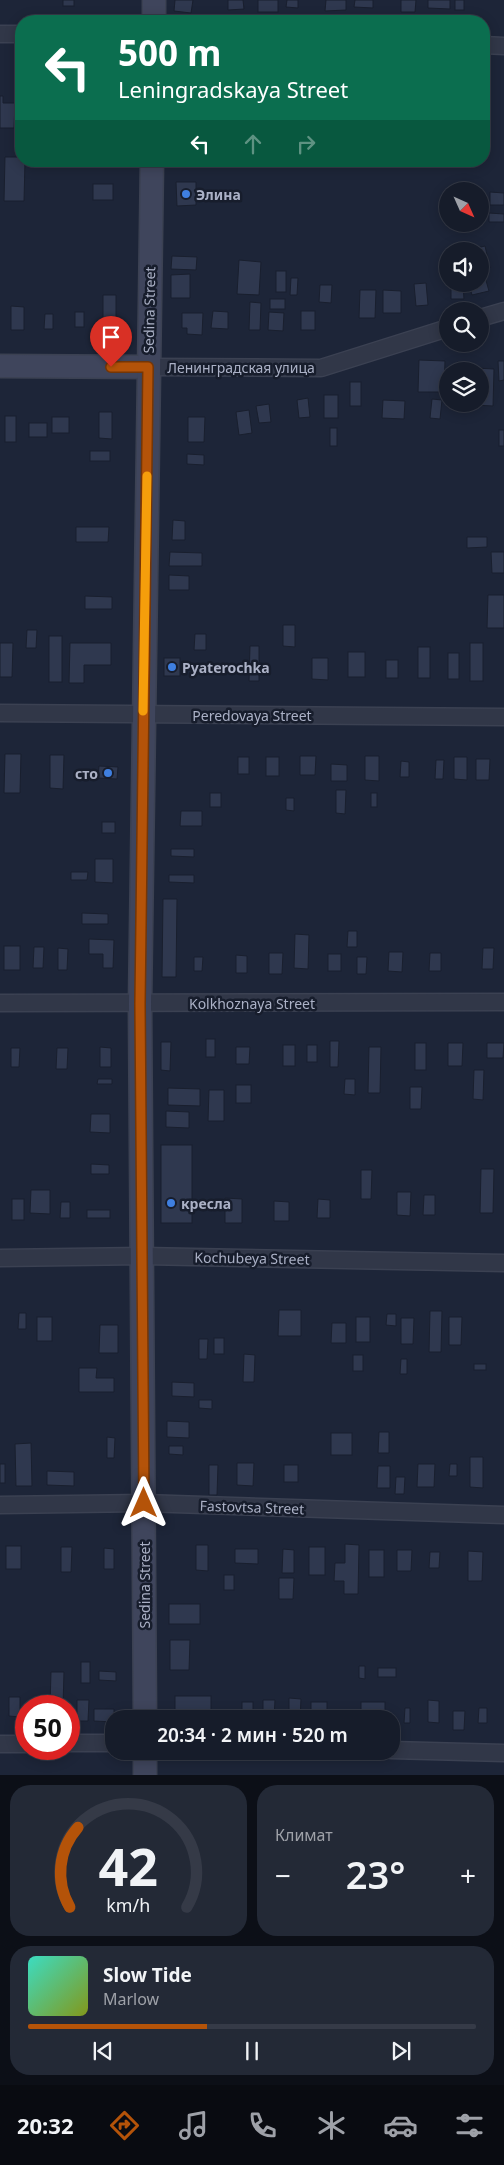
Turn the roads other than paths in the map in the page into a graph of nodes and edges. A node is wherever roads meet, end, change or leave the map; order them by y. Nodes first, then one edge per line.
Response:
1 (154, 0) edge
2 (154, 15) edge
3 (0, 34) edge
4 (15, 34) edge
5 (490, 45) edge
6 (504, 46) edge
7 (152, 167) edge
8 (504, 310) edge
9 (489, 315) edge
10 (439, 331) edge
11 (0, 366) edge
12 (148, 367) junction
13 (0, 713) edge
14 (143, 714) junction
15 (504, 717) edge
16 (504, 1002) edge
17 (0, 1003) edge
18 (140, 1004) junction
19 (143, 1256) junction
20 (0, 1258) edge
21 (504, 1263) edge
22 (144, 1503) junction
23 (0, 1505) edge
24 (504, 1515) edge
25 (145, 1710) edge
26 (80, 1743) edge
27 (105, 1743) edge
28 (0, 1744) edge
29 (15, 1744) edge
30 (400, 1750) edge
31 (504, 1753) edge
32 (145, 1760) edge
33 (145, 1775) edge

1 - 2 main road
3 - 4 street
5 - 6 street
7 - 12 main road, Sedina Street
8 - 9 street
10 - 12 street, Ленинградская улица
11 - 12 main road
12 - 14 main road, Sedina Street
13 - 14 street, Peredovaya Street
14 - 15 street, Peredovaya Street
14 - 18 main road, Sedina Street
16 - 18 street, Kolkhoznaya Street
17 - 18 street, Kolkhoznaya Street
18 - 19 main road, Sedina Street
19 - 20 street, Kochubeya Street
19 - 21 street, Kochubeya Street
19 - 22 main road, Sedina Street
22 - 23 street, Fastovtsa Street
22 - 24 street, Fastovtsa Street
22 - 25 main road, Sedina Street
26 - 27 street
28 - 29 street
30 - 31 street
32 - 33 main road

